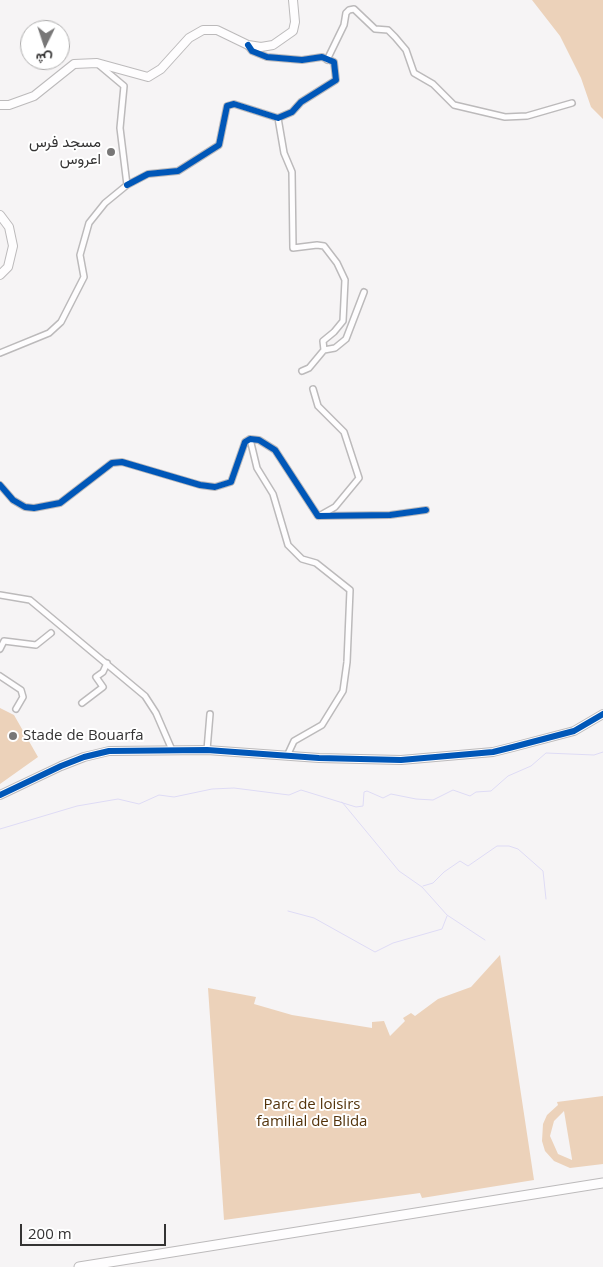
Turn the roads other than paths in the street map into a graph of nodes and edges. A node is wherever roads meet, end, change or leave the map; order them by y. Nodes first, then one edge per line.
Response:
1 (293, 0) edge
2 (248, 45) junction
3 (327, 60) junction
4 (97, 63) junction
5 (572, 103) dead end
6 (0, 105) edge
7 (278, 118) junction
8 (127, 185) junction
9 (0, 215) edge
10 (0, 275) edge
11 (364, 292) dead end
12 (324, 350) junction
13 (0, 354) edge
14 (302, 371) dead end
15 (313, 389) dead end
16 (250, 439) junction
17 (0, 485) edge
18 (426, 510) dead end
19 (318, 516) junction
20 (0, 595) edge
21 (51, 633) dead end
22 (0, 649) edge
23 (107, 663) junction
24 (0, 676) edge
25 (82, 703) dead end
26 (16, 709) dead end
27 (210, 714) dead end
28 (603, 714) edge
29 (172, 750) junction
30 (207, 750) junction
31 (287, 756) junction
32 (0, 795) edge
33 (603, 1185) edge
34 (79, 1267) edge
35 (95, 1267) edge

1 - 2 street
2 - 3 street
2 - 4 street
3 - 5 street
3 - 7 street
4 - 6 street
4 - 8 street
7 - 8 street
7 - 12 street
8 - 13 street
9 - 10 street
11 - 12 street
12 - 14 street
15 - 19 street
16 - 17 street
16 - 19 street
16 - 31 street
18 - 19 street
20 - 23 street
21 - 22 street
23 - 25 street
23 - 29 street
24 - 26 street
27 - 30 street
28 - 31 street
29 - 30 street
29 - 32 street
30 - 31 street
33 - 34 main road
33 - 35 main road

